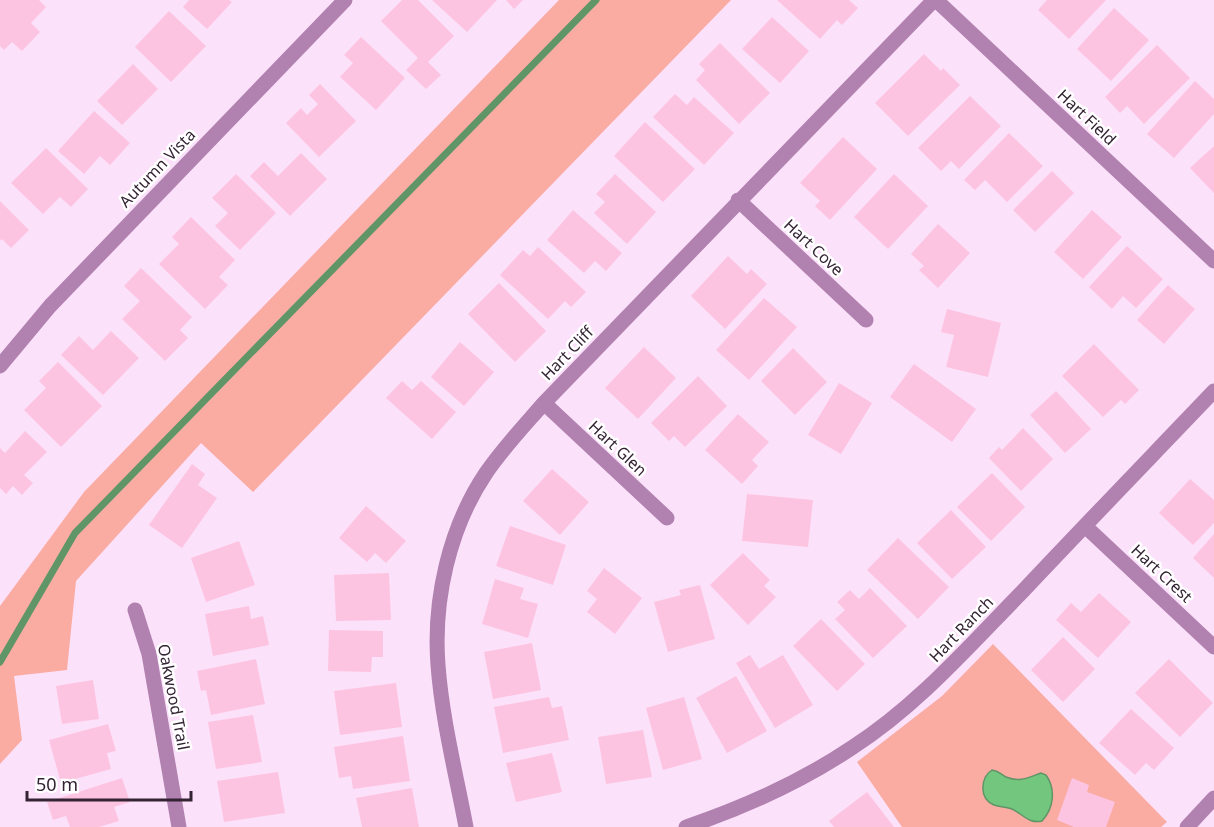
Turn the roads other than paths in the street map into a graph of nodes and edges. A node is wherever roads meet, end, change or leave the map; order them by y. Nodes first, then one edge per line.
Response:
1 (345, 0) edge
2 (935, 0) edge
3 (738, 200) junction
4 (1214, 261) edge
5 (866, 320) dead end
6 (0, 366) edge
7 (1214, 391) edge
8 (544, 403) junction
9 (667, 518) dead end
10 (1085, 526) junction
11 (135, 610) dead end
12 (1214, 647) edge
13 (1214, 798) edge
14 (179, 827) edge
15 (466, 827) edge
16 (686, 827) edge
17 (1187, 827) edge

1 - 6 street, Autumn Vista
2 - 3 street, Hart Cliff
2 - 4 street, Hart Field
3 - 5 street, Hart Cove
3 - 8 street, Hart Cliff
7 - 10 street, Hart Ranch
8 - 9 street, Hart Glen
8 - 15 street, Hart Cliff
10 - 12 street, Hart Crest
10 - 16 street, Hart Ranch
11 - 14 street, Oakwood Trail
13 - 17 street

